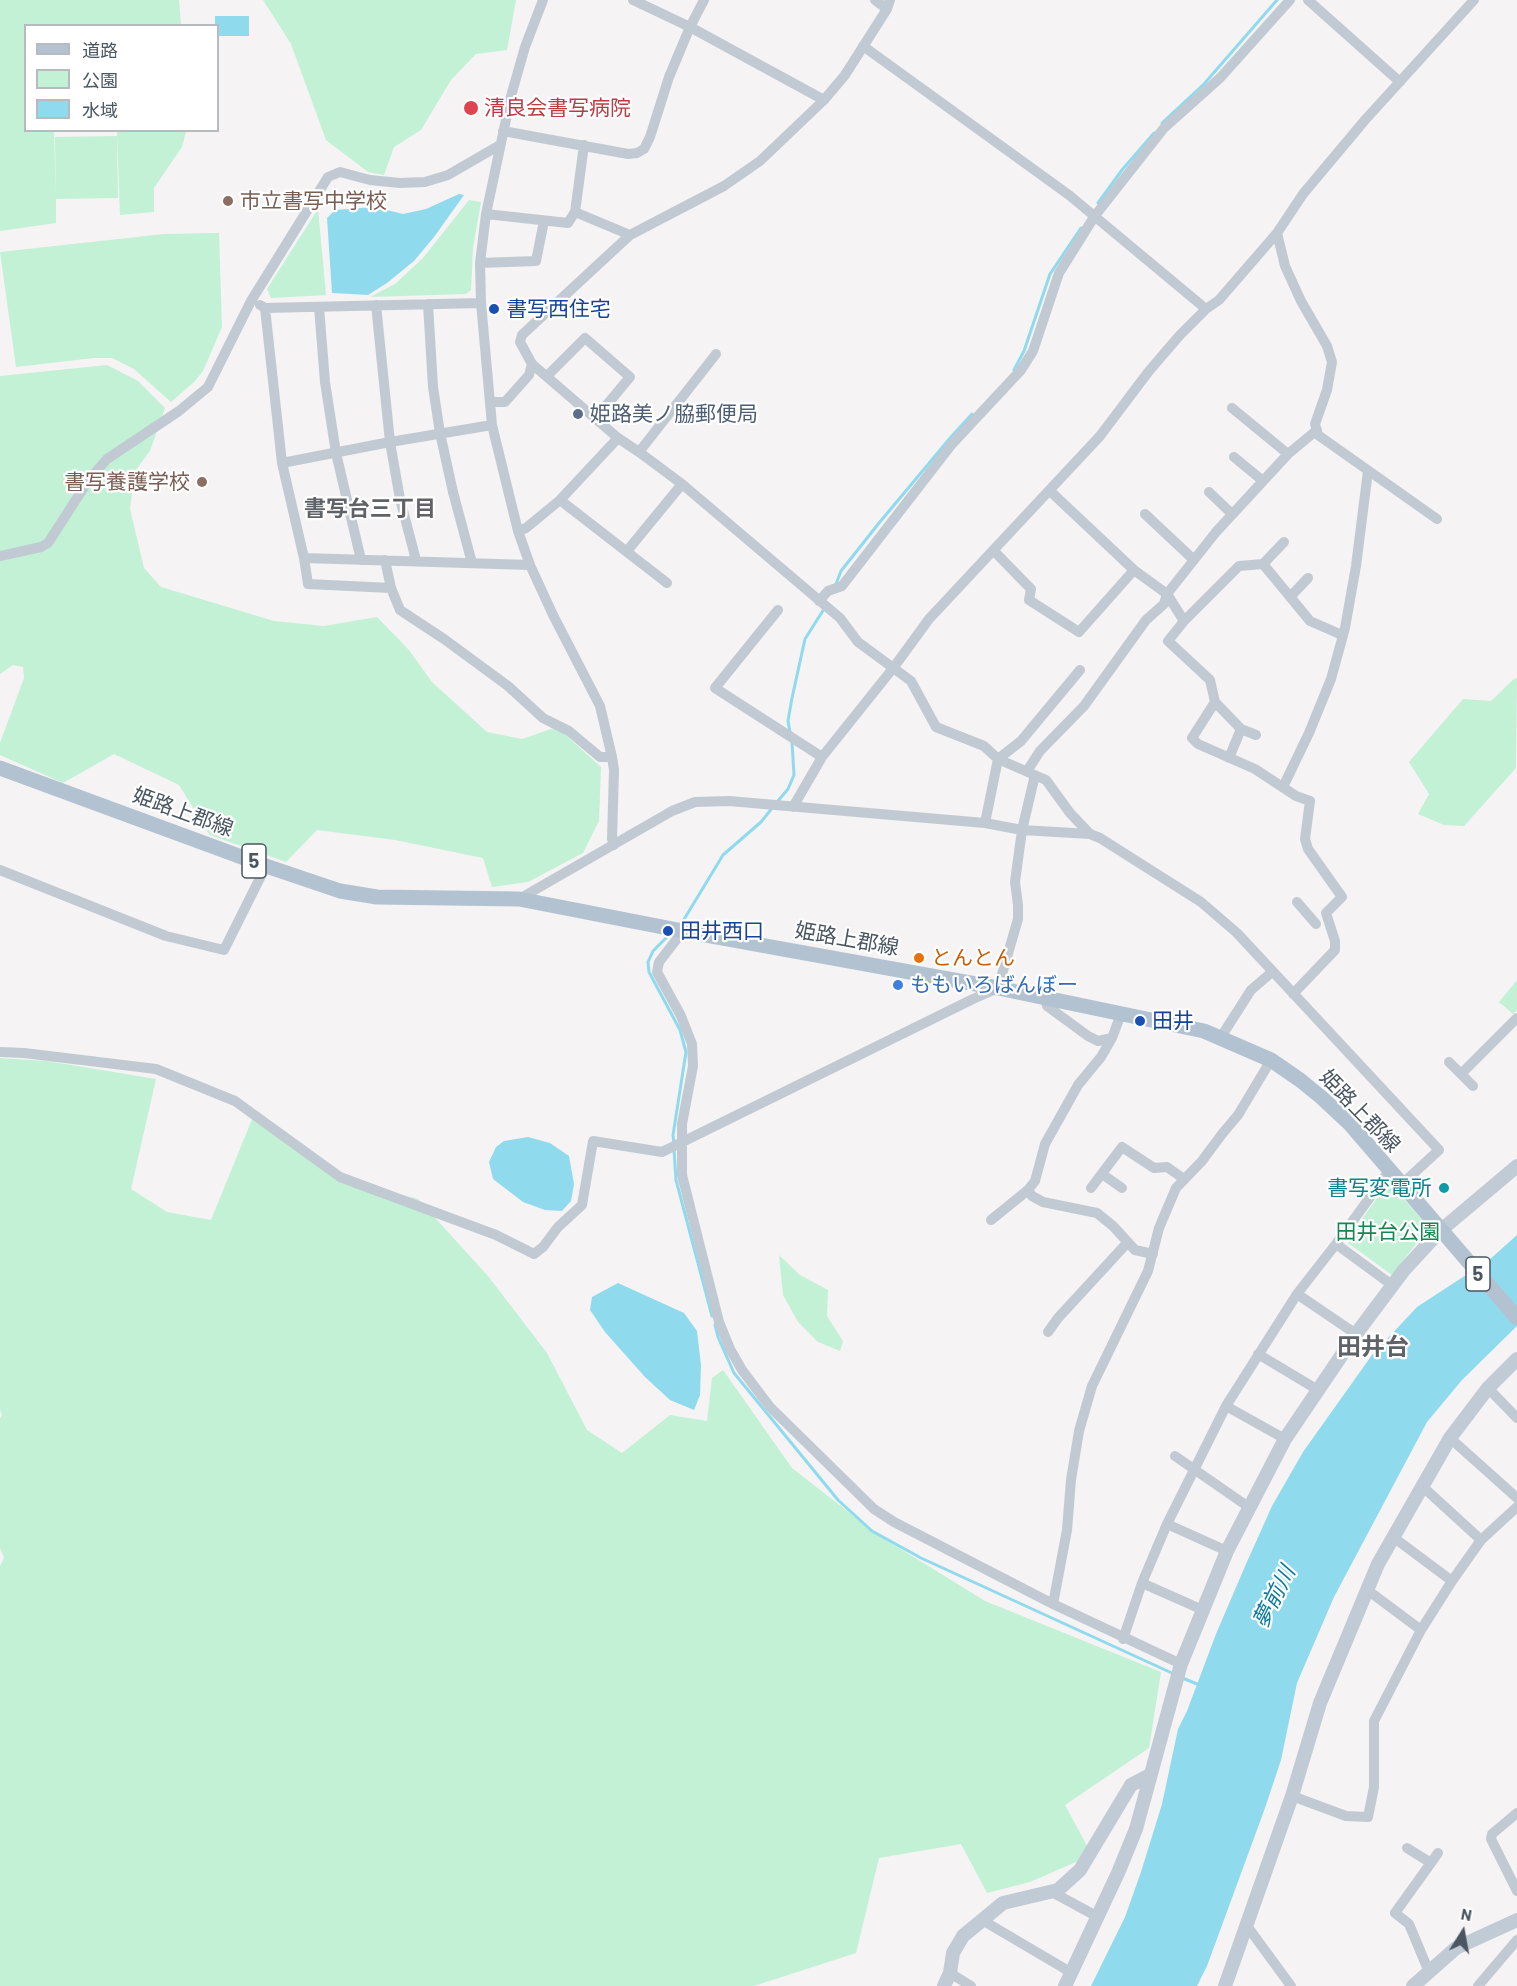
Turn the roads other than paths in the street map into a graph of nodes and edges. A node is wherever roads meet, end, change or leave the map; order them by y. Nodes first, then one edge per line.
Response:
1 (543, 0) edge
2 (633, 0) edge
3 (704, 0) edge
4 (875, 0) edge
5 (1290, 0) edge
6 (1308, 0) edge
7 (1474, 0) edge
8 (888, 5) edge
9 (690, 27) junction
10 (863, 46) junction
11 (1400, 82) junction
12 (824, 100) junction
13 (503, 131) junction
14 (500, 146) junction
15 (584, 146) junction
16 (575, 212) junction
17 (486, 214) junction
18 (1094, 217) junction
19 (544, 221) junction
20 (1276, 233) junction
21 (630, 235) junction
22 (480, 263) junction
23 (251, 301) junction
24 (481, 303) junction
25 (428, 304) junction
26 (376, 306) junction
27 (319, 307) junction
28 (265, 308) junction
29 (1206, 309) junction
30 (716, 354) dead end
31 (532, 364) junction
32 (547, 376) junction
33 (490, 402) junction
34 (1232, 408) dead end
35 (595, 418) junction
36 (492, 425) junction
37 (1317, 430) junction
38 (440, 433) junction
39 (618, 438) junction
40 (390, 442) junction
41 (639, 452) junction
42 (336, 453) junction
43 (1288, 454) junction
44 (1234, 457) dead end
45 (282, 463) junction
46 (1368, 471) junction
47 (1263, 482) junction
48 (682, 484) junction
49 (1050, 491) junction
50 (1209, 492) dead end
51 (560, 500) junction
52 (1145, 514) dead end
53 (1232, 514) junction
54 (1437, 519) dead end
55 (518, 531) junction
56 (1284, 542) dead end
57 (627, 550) junction
58 (993, 550) junction
59 (0, 556) edge
60 (304, 558) junction
61 (361, 560) junction
62 (385, 560) junction
63 (416, 560) junction
64 (1194, 560) junction
65 (472, 563) junction
66 (1263, 564) junction
67 (530, 565) junction
68 (1134, 570) junction
69 (1308, 578) dead end
70 (667, 583) dead end
71 (391, 588) junction
72 (1167, 594) junction
73 (1290, 597) junction
74 (819, 601) junction
75 (778, 610) dead end
76 (1184, 621) junction
77 (1342, 635) junction
78 (894, 667) junction
79 (1080, 669) dead end
80 (1215, 702) junction
81 (1240, 729) junction
82 (1256, 735) dead end
83 (822, 757) junction
84 (612, 758) junction
85 (1229, 758) junction
86 (998, 759) junction
87 (0, 768) edge
88 (1031, 773) junction
89 (1283, 787) junction
90 (793, 807) junction
91 (985, 823) junction
92 (1022, 830) junction
93 (1089, 834) junction
94 (615, 845) junction
95 (266, 866) junction
96 (0, 870) edge
97 (519, 899) junction
98 (1297, 902) dead end
99 (1316, 924) dead end
100 (683, 931) junction
101 (1272, 972) junction
102 (998, 988) junction
103 (1293, 994) junction
104 (1045, 998) junction
105 (1121, 1014) junction
106 (1517, 1018) edge
107 (1221, 1037) junction
108 (1112, 1038) junction
109 (0, 1052) edge
110 (1270, 1060) junction
111 (1449, 1062) dead end
112 (1461, 1074) junction
113 (1473, 1086) dead end
114 (682, 1142) junction
115 (1517, 1166) edge
116 (1389, 1172) junction
117 (1102, 1174) junction
118 (1185, 1179) junction
119 (1401, 1185) junction
120 (1090, 1188) dead end
121 (1122, 1188) dead end
122 (1028, 1190) junction
123 (991, 1220) dead end
124 (1440, 1231) junction
125 (1128, 1242) junction
126 (1336, 1244) junction
127 (1153, 1254) junction
128 (1392, 1285) junction
129 (1297, 1294) junction
130 (1517, 1318) edge
131 (1048, 1332) dead end
132 (1356, 1334) junction
133 (1258, 1354) junction
134 (1517, 1359) edge
135 (1488, 1388) junction
136 (1318, 1390) junction
137 (1226, 1406) junction
138 (1517, 1418) edge
139 (1450, 1438) junction
140 (1285, 1439) junction
141 (1175, 1456) dead end
142 (1195, 1468) junction
143 (1422, 1486) junction
144 (1517, 1498) edge
145 (1250, 1508) junction
146 (1517, 1508) edge
147 (1167, 1524) junction
148 (1394, 1537) junction
149 (1481, 1540) junction
150 (1227, 1551) junction
151 (1452, 1581) junction
152 (1142, 1583) junction
153 (1366, 1589) junction
154 (1053, 1604) junction
155 (1203, 1610) junction
156 (1421, 1630) junction
157 (1123, 1638) junction
158 (1181, 1664) junction
159 (1150, 1775) junction
160 (1292, 1796) junction
161 (1517, 1813) edge
162 (1407, 1848) dead end
163 (1438, 1853) dead end
164 (1431, 1863) junction
165 (1517, 1891) edge
166 (1052, 1892) junction
167 (1098, 1917) junction
168 (982, 1920) junction
169 (1517, 1920) edge
170 (1248, 1926) junction
171 (1517, 1940) edge
172 (1429, 1972) junction
173 (1072, 1973) junction
174 (947, 1980) edge
175 (971, 1986) edge
176 (1065, 1986) edge
177 (1225, 1986) edge
178 (1291, 1986) edge
179 (1413, 1986) edge
180 (1478, 1986) edge

1 - 13 street
2 - 9 street
3 - 9 street
4 - 8 street
5 - 18 street
6 - 11 street
7 - 11 street
8 - 10 street
9 - 12 street
9 - 15 street
10 - 12 street
10 - 18 street
11 - 20 street
12 - 21 street
13 - 14 street
13 - 15 street
14 - 17 street
14 - 23 street
15 - 16 street
16 - 19 street
16 - 21 street
17 - 19 street
17 - 22 street
18 - 29 street
18 - 74 street
19 - 22 street
20 - 29 street
20 - 37 street
21 - 31 street
22 - 24 street
23 - 28 street
23 - 59 street
24 - 25 street
24 - 33 street
25 - 26 street
25 - 38 street
26 - 27 street
26 - 40 street
27 - 28 street
27 - 42 street
28 - 45 street
29 - 49 street
30 - 41 street
31 - 32 street
31 - 33 street
32 - 35 street
32 - 35 street
33 - 36 street
34 - 43 street
35 - 39 street
36 - 38 street
36 - 55 street
37 - 43 street
37 - 46 street
38 - 40 street
38 - 65 street
39 - 41 street
39 - 51 street
40 - 42 street
40 - 63 street
41 - 48 street
42 - 45 street
42 - 61 street
43 - 47 street
44 - 47 street
45 - 60 street
46 - 54 street
46 - 77 street
47 - 53 street
48 - 57 street
48 - 74 street
49 - 58 street
49 - 68 street
50 - 53 street
51 - 55 street
51 - 57 street
52 - 64 street
53 - 64 street
55 - 67 street
56 - 66 street
57 - 70 street
58 - 68 street
58 - 78 street
60 - 61 street
60 - 71 street
61 - 62 street
62 - 63 street
62 - 71 street
63 - 65 street
64 - 72 street
65 - 67 street
66 - 73 street
66 - 76 street
67 - 84 street
68 - 72 street
69 - 73 street
71 - 84 street
72 - 76 street
72 - 88 street
73 - 77 street
74 - 78 street
75 - 83 street
76 - 80 street
77 - 89 street
78 - 83 street
78 - 86 street
79 - 86 street
80 - 81 street
80 - 85 street
81 - 82 street
81 - 85 street
83 - 90 street
84 - 94 street
85 - 89 street
86 - 88 street
86 - 91 street
87 - 95 main road, 姫路上郡線 / 5
88 - 92 street
88 - 93 street
89 - 103 street
90 - 91 street
90 - 94 street
91 - 92 street
92 - 93 street
92 - 102 street
93 - 101 street
94 - 97 street
95 - 96 street
95 - 97 main road, 姫路上郡線 / 5
97 - 100 main road, 姫路上郡線 / 5
98 - 99 street
100 - 102 main road, 姫路上郡線 / 5
100 - 114 street
101 - 103 street
101 - 107 street
102 - 104 main road, 姫路上郡線 / 5
102 - 114 street
103 - 119 street
104 - 105 main road, 姫路上郡線 / 5
104 - 108 street
105 - 107 main road, 姫路上郡線 / 5
105 - 108 street
106 - 112 street
107 - 110 main road, 姫路上郡線 / 5
108 - 122 street
109 - 114 street
110 - 116 main road, 姫路上郡線 / 5
110 - 118 street
111 - 112 street
112 - 113 street
114 - 154 street
115 - 124 street
116 - 119 main road, 姫路上郡線 / 5
116 - 126 street
117 - 118 street
117 - 120 street
117 - 121 street
118 - 127 street
119 - 124 main road, 姫路上郡線 / 5
122 - 123 street
122 - 125 street
124 - 128 street
124 - 130 main road, 姫路上郡線 / 5
125 - 127 street
125 - 131 street
126 - 128 street
126 - 129 street
127 - 154 street
128 - 132 street
129 - 132 street
129 - 133 street
132 - 136 street
133 - 136 street
133 - 137 street
134 - 135 street
135 - 138 street
135 - 139 street
136 - 140 street
137 - 140 street
137 - 142 street
139 - 143 street
139 - 144 street
140 - 145 street
141 - 142 street
142 - 145 street
142 - 147 street
143 - 148 street
143 - 149 street
145 - 150 street
146 - 149 street
147 - 150 street
147 - 152 street
148 - 151 street
148 - 153 street
149 - 151 street
150 - 155 street
151 - 156 street
152 - 155 street
152 - 157 street
153 - 156 street
153 - 160 street
154 - 157 street
155 - 158 street
156 - 160 street
157 - 158 street
158 - 159 street
159 - 166 street
159 - 167 street
160 - 170 street
161 - 165 street
162 - 164 street
163 - 164 street
164 - 172 street
166 - 167 street
166 - 168 street
167 - 173 street
168 - 173 street
168 - 174 street
169 - 172 street
170 - 177 street
170 - 178 street
171 - 180 street
172 - 179 street
173 - 176 street
174 - 175 street

